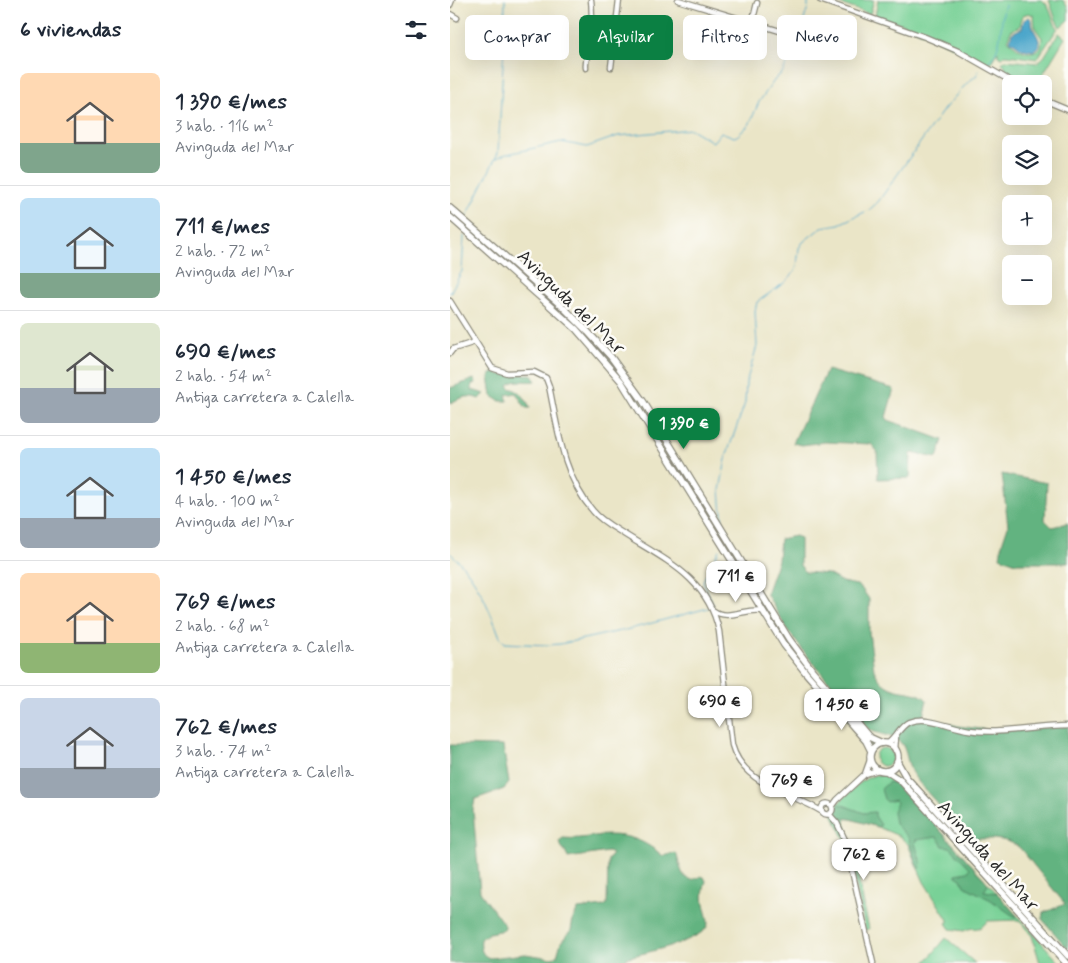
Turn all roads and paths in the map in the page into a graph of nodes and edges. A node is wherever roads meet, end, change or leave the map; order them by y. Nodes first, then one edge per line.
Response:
1 (452, 0) edge
2 (590, 0) edge
3 (619, 0) edge
4 (678, 0) edge
5 (820, 0) edge
6 (691, 2) edge
7 (757, 3) dead end
8 (450, 6) edge
9 (450, 14) edge
10 (731, 15) edge
11 (754, 15) edge
12 (457, 18) dead end
13 (611, 67) dead end
14 (586, 68) dead end
15 (1002, 76) edge
16 (1052, 103) edge
17 (1068, 110) edge
18 (450, 208) edge
19 (450, 217) edge
20 (450, 302) edge
21 (475, 342) junction
22 (450, 353) edge
23 (755, 597) junction
24 (713, 610) junction
25 (753, 610) junction
26 (763, 611) junction
27 (723, 615) junction
28 (718, 623) junction
29 (1068, 726) edge
30 (896, 735) junction
31 (884, 743) junction
32 (896, 750) junction
33 (871, 751) junction
34 (870, 760) junction
35 (897, 761) junction
36 (878, 770) junction
37 (886, 771) junction
38 (865, 774) junction
39 (830, 805) junction
40 (821, 811) junction
41 (829, 814) junction
42 (1068, 956) edge
43 (873, 963) edge
44 (1066, 963) edge

1 - 8 street
2 - 14 street
3 - 13 street
4 - 6 street
5 - 15 street
6 - 10 street
7 - 11 street
9 - 12 street
16 - 17 street
18 - 31 main road, Avinguda del Mar
19 - 23 main road, Avinguda del Mar
20 - 21 street
21 - 22 street
21 - 24 street
23 - 25 street
23 - 26 main road, Avinguda del Mar
24 - 27 street
24 - 28 street
25 - 26 street
25 - 27 street
26 - 33 main road, Avinguda del Mar
27 - 28 street
28 - 40 street
29 - 30 street
30 - 31 street
30 - 32 street
31 - 32 main road
31 - 33 main road
32 - 35 main road
33 - 34 main road
34 - 36 main road
34 - 38 street
35 - 37 main road
35 - 42 main road, Avinguda del Mar
36 - 37 main road
36 - 38 street
37 - 44 main road, Avinguda del Mar
38 - 39 street
39 - 40 street
39 - 41 street
40 - 41 street
41 - 43 street

